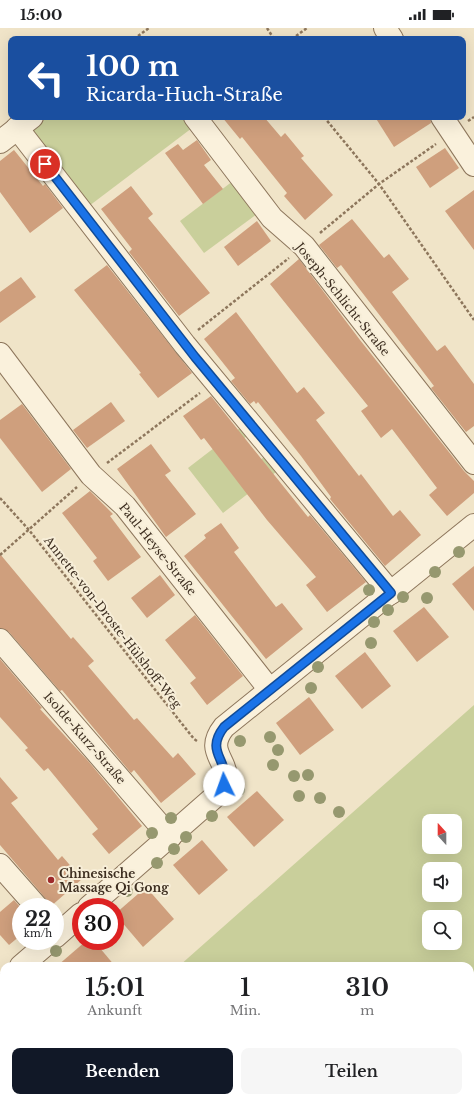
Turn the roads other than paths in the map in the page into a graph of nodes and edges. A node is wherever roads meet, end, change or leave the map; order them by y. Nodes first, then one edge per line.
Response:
1 (197, 120) edge
2 (24, 123) edge
3 (447, 125) edge
4 (0, 142) edge
5 (474, 165) edge
6 (0, 354) edge
7 (474, 463) edge
8 (474, 525) edge
9 (391, 593) junction
10 (0, 640) edge
11 (270, 690) junction
12 (170, 837) junction
13 (0, 865) edge
14 (29, 898) edge
15 (99, 898) edge
16 (72, 921) edge
17 (64, 927) edge
18 (38, 950) edge
19 (25, 962) edge

1 - 7 street, Joseph-Schlicht-Straße
2 - 4 street
2 - 9 street
3 - 5 street
6 - 11 street, Paul-Heyse-Straße
8 - 9 street
9 - 11 street
10 - 12 street, Isolde-Kurz-Straße
11 - 12 street
12 - 15 street
13 - 14 street
16 - 17 street
18 - 19 street

